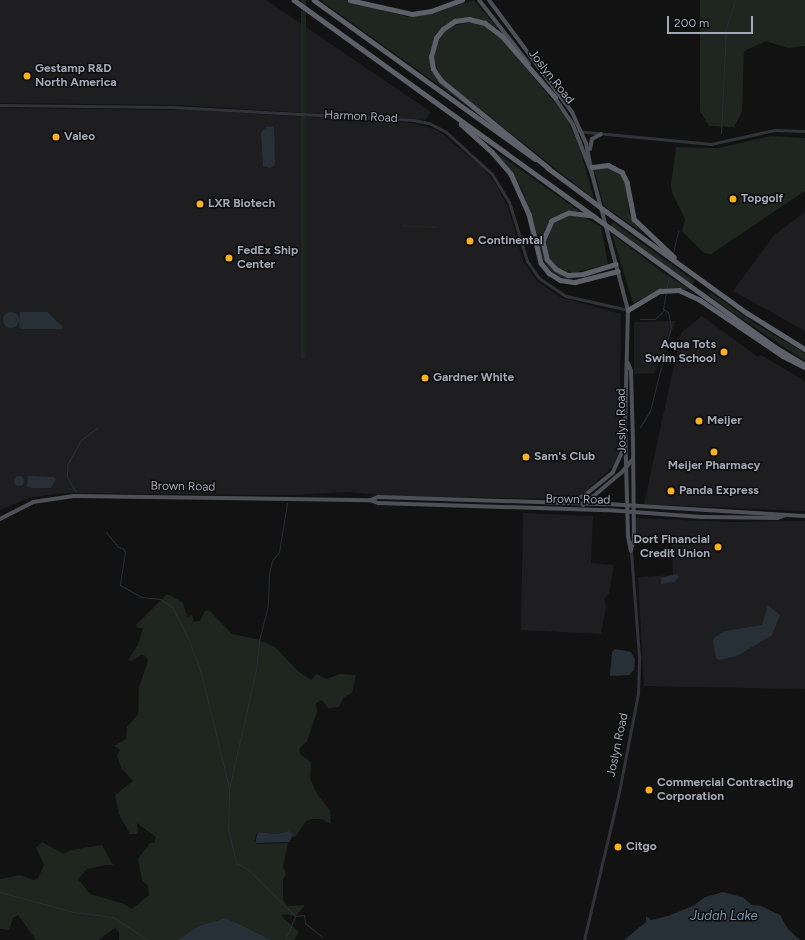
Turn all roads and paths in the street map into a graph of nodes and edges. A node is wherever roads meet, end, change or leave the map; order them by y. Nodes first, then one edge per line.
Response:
1 (294, 0) edge
2 (314, 0) edge
3 (350, 0) edge
4 (462, 0) edge
5 (479, 0) edge
6 (489, 0) edge
7 (555, 97) junction
8 (0, 105) edge
9 (456, 118) junction
10 (576, 131) junction
11 (805, 131) edge
12 (582, 132) junction
13 (601, 134) junction
14 (591, 161) junction
15 (592, 167) junction
16 (549, 169) junction
17 (592, 174) junction
18 (595, 217) junction
19 (616, 264) junction
20 (680, 264) junction
21 (618, 271) junction
22 (702, 298) junction
23 (628, 310) junction
24 (805, 349) edge
25 (628, 363) junction
26 (805, 366) edge
27 (625, 445) junction
28 (633, 457) junction
29 (625, 469) junction
30 (390, 498) junction
31 (370, 500) junction
32 (494, 502) junction
33 (389, 504) junction
34 (563, 504) junction
35 (583, 504) junction
36 (627, 506) junction
37 (634, 506) junction
38 (453, 507) junction
39 (571, 510) junction
40 (715, 511) junction
41 (627, 512) junction
42 (634, 512) junction
43 (752, 512) junction
44 (665, 515) junction
45 (786, 515) junction
46 (805, 516) edge
47 (715, 517) junction
48 (0, 519) edge
49 (631, 551) junction
50 (584, 940) edge

1 - 9 highway
2 - 16 highway
3 - 4 highway
5 - 7 main road, Joslyn Road
6 - 12 main road, Joslyn Road
7 - 10 main road, Joslyn Road
7 - 16 highway
8 - 23 street, Harmon Road
9 - 18 highway
9 - 21 highway
10 - 12 street
10 - 17 main road, Joslyn Road
11 - 13 street
12 - 13 street
12 - 14 main road, Joslyn Road
13 - 14 main road
14 - 15 main road, Joslyn Road
15 - 17 main road, Joslyn Road
15 - 20 highway
16 - 20 highway, bridge
17 - 19 main road, Joslyn Road
18 - 19 highway
18 - 22 highway, bridge
19 - 21 main road, Joslyn Road
20 - 24 highway
21 - 23 main road, Joslyn Road
22 - 23 highway
22 - 26 highway
23 - 25 main road, Joslyn Road
25 - 27 main road, Joslyn Road
25 - 28 main road, Joslyn Road
27 - 29 main road, Joslyn Road
27 - 34 main road
28 - 29 main road
28 - 37 main road, Joslyn Road
29 - 35 main road
29 - 36 main road, Joslyn Road
30 - 31 main road, Brown Road
30 - 32 main road, Brown Road
30 - 33 main road
31 - 33 main road, Brown Road
31 - 48 main road, Brown Road
32 - 34 main road, Brown Road
32 - 38 main road
33 - 38 main road, Brown Road
34 - 35 main road, Brown Road
35 - 36 main road, Brown Road
35 - 39 main road
36 - 37 main road, Brown Road
36 - 41 main road, Joslyn Road
37 - 40 main road, Brown Road
37 - 42 main road, Joslyn Road
38 - 39 main road, Brown Road
39 - 41 main road, Brown Road
40 - 43 main road, Brown Road
40 - 44 main road
40 - 47 main road
41 - 42 main road, Brown Road
41 - 49 main road, Joslyn Road
42 - 44 main road, Brown Road
42 - 49 main road, Joslyn Road
43 - 45 main road, Brown Road
43 - 47 main road
44 - 47 main road, Brown Road
45 - 46 main road, Brown Road
45 - 47 main road, Brown Road
49 - 50 street, Joslyn Road

